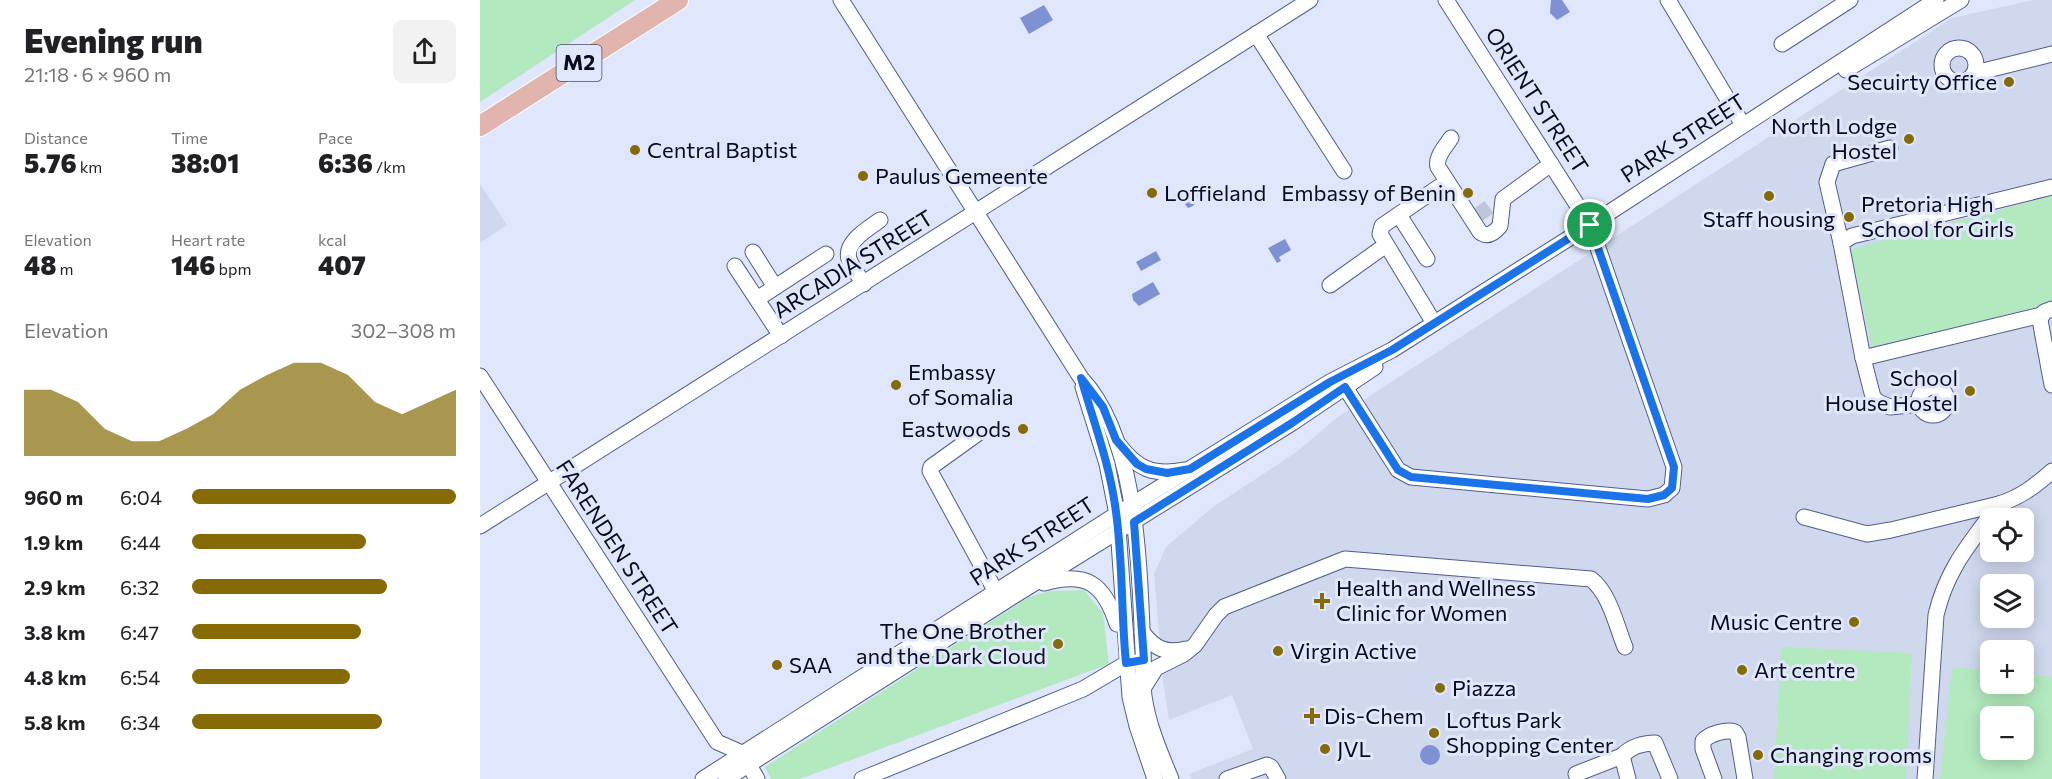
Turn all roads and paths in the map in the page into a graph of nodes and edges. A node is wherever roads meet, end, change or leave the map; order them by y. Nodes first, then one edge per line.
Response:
1 (678, 0) edge
2 (841, 0) edge
3 (1310, 0) edge
4 (1446, 0) edge
5 (1668, 0) edge
6 (1850, 0) edge
7 (1936, 0) edge
8 (1961, 0) edge
9 (1256, 34) junction
10 (1782, 44) dead end
11 (2052, 54) edge
12 (1975, 73) dead end
13 (1745, 124) junction
14 (480, 126) edge
15 (1451, 138) dead end
16 (1890, 148) dead end
17 (1551, 164) junction
18 (1344, 171) dead end
19 (1439, 187) dead end
20 (2052, 187) edge
21 (1503, 199) junction
22 (976, 213) junction
23 (1480, 214) junction
24 (1399, 215) junction
25 (880, 220) dead end
26 (1590, 225) junction
27 (1841, 243) junction
28 (1386, 244) junction
29 (753, 252) dead end
30 (826, 254) dead end
31 (1427, 259) dead end
32 (735, 266) dead end
33 (864, 284) junction
34 (1330, 285) dead end
35 (776, 287) junction
36 (757, 299) junction
37 (2046, 312) edge
38 (1434, 323) junction
39 (781, 336) junction
40 (1392, 350) junction
41 (1863, 358) junction
42 (480, 376) edge
43 (1081, 378) junction
44 (2052, 385) edge
45 (1345, 387) junction
46 (1919, 404) dead end
47 (977, 434) dead end
48 (1116, 440) junction
49 (1190, 469) junction
50 (2052, 471) edge
51 (548, 483) junction
52 (1133, 504) junction
53 (1999, 504) junction
54 (1117, 514) junction
55 (1804, 517) dead end
56 (1134, 522) junction
57 (480, 526) edge
58 (1118, 531) junction
59 (996, 592) junction
60 (1012, 597) junction
61 (1142, 632) junction
62 (1125, 647) junction
63 (1625, 647) dead end
64 (1192, 648) junction
65 (1144, 660) junction
66 (1126, 663) junction
67 (1144, 687) junction
68 (717, 742) junction
69 (1622, 756) junction
70 (746, 759) junction
71 (1576, 774) dead end
72 (716, 777) edge
73 (757, 779) edge
74 (862, 779) edge
75 (1155, 779) edge
76 (1171, 779) edge
77 (1227, 779) edge
78 (1278, 779) edge
79 (1628, 779) edge
80 (1670, 779) edge
81 (1714, 779) edge
82 (1745, 779) edge
83 (1925, 779) edge

1 - 14 main road, M2
2 - 22 street
3 - 9 street, ARCADIA STREET
4 - 17 street, ORIENT STREET
5 - 13 street
6 - 10 street
7 - 13 street, PARK STREET
8 - 13 street
9 - 18 street
9 - 22 street, ARCADIA STREET
11 - 12 street
13 - 26 street, PARK STREET
15 - 23 street
16 - 27 street
17 - 21 street
17 - 26 street, ORIENT STREET
19 - 24 street
20 - 27 street
21 - 23 street
21 - 23 street
22 - 33 street, ARCADIA STREET
22 - 43 street
24 - 28 street
24 - 31 street
25 - 33 street
26 - 38 street, PARK STREET
26 - 45 street, ORIENT STREET
27 - 41 street
28 - 34 street
28 - 38 street
29 - 35 street
30 - 35 street
32 - 36 street
33 - 39 street, ARCADIA STREET
35 - 36 street
36 - 39 street
37 - 41 street
37 - 44 street
38 - 40 street, PARK STREET
39 - 51 street, ARCADIA STREET
40 - 45 street, PARK STREET
40 - 49 street, PARK STREET
41 - 46 street
42 - 51 street, FARENDEN STREET
43 - 48 street
43 - 54 street
45 - 56 street, PARK STREET
47 - 59 street
48 - 49 street
48 - 52 street
49 - 52 street, PARK STREET
50 - 53 street
51 - 57 street, ARCADIA STREET
51 - 68 street, FARENDEN STREET
52 - 54 street, PARK STREET
52 - 56 street
53 - 55 street
53 - 83 street
54 - 58 street
54 - 59 street, PARK STREET
56 - 58 street, PARK STREET
56 - 61 street
58 - 60 street, PARK STREET
58 - 62 street
59 - 70 street, PARK STREET
60 - 62 street
60 - 70 street, PARK STREET
61 - 64 street
61 - 65 street
62 - 66 street
63 - 64 street
64 - 67 street
65 - 66 street
65 - 67 street
66 - 74 street
66 - 75 street
67 - 76 street
68 - 70 street
68 - 72 street
69 - 71 street
69 - 79 street
69 - 80 street
70 - 72 street, PARK STREET
70 - 73 street
77 - 78 street
81 - 82 street

